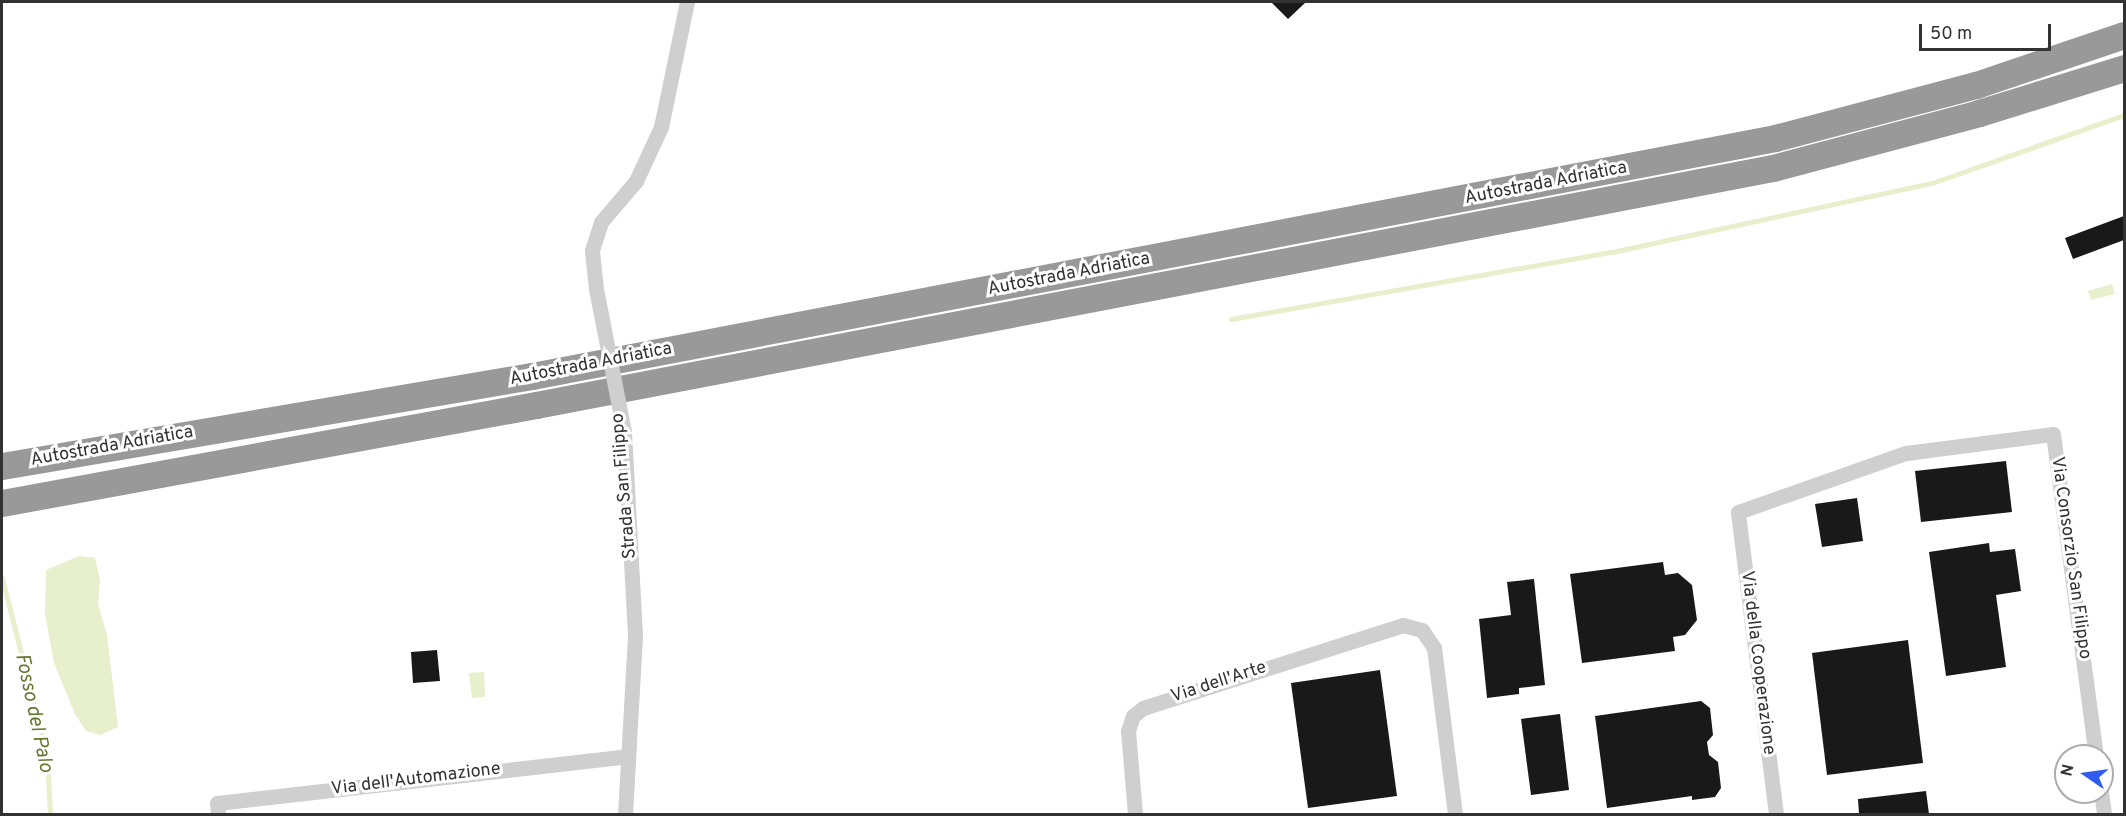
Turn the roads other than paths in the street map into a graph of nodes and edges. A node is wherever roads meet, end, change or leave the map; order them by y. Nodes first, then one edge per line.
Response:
1 (687, 2) edge
2 (2124, 35) edge
3 (2124, 68) edge
4 (2, 466) edge
5 (2, 502) edge
6 (1738, 512) joint
7 (2094, 744) edge
8 (627, 756) junction
9 (218, 814) edge
10 (625, 814) edge
11 (1135, 814) edge
12 (1455, 814) edge
13 (1776, 814) edge

1 - 8 street, Strada San Filippo, bridge
2 - 4 highway, Autostrada Adriatica
3 - 5 highway, Autostrada Adriatica
6 - 7 street, Via Consorzio San Filippo
6 - 13 street, Via della Cooperazione
8 - 9 street, Via dell'Automazione
8 - 10 street, Strada San Filippo
11 - 12 street, Via dell'Arte

